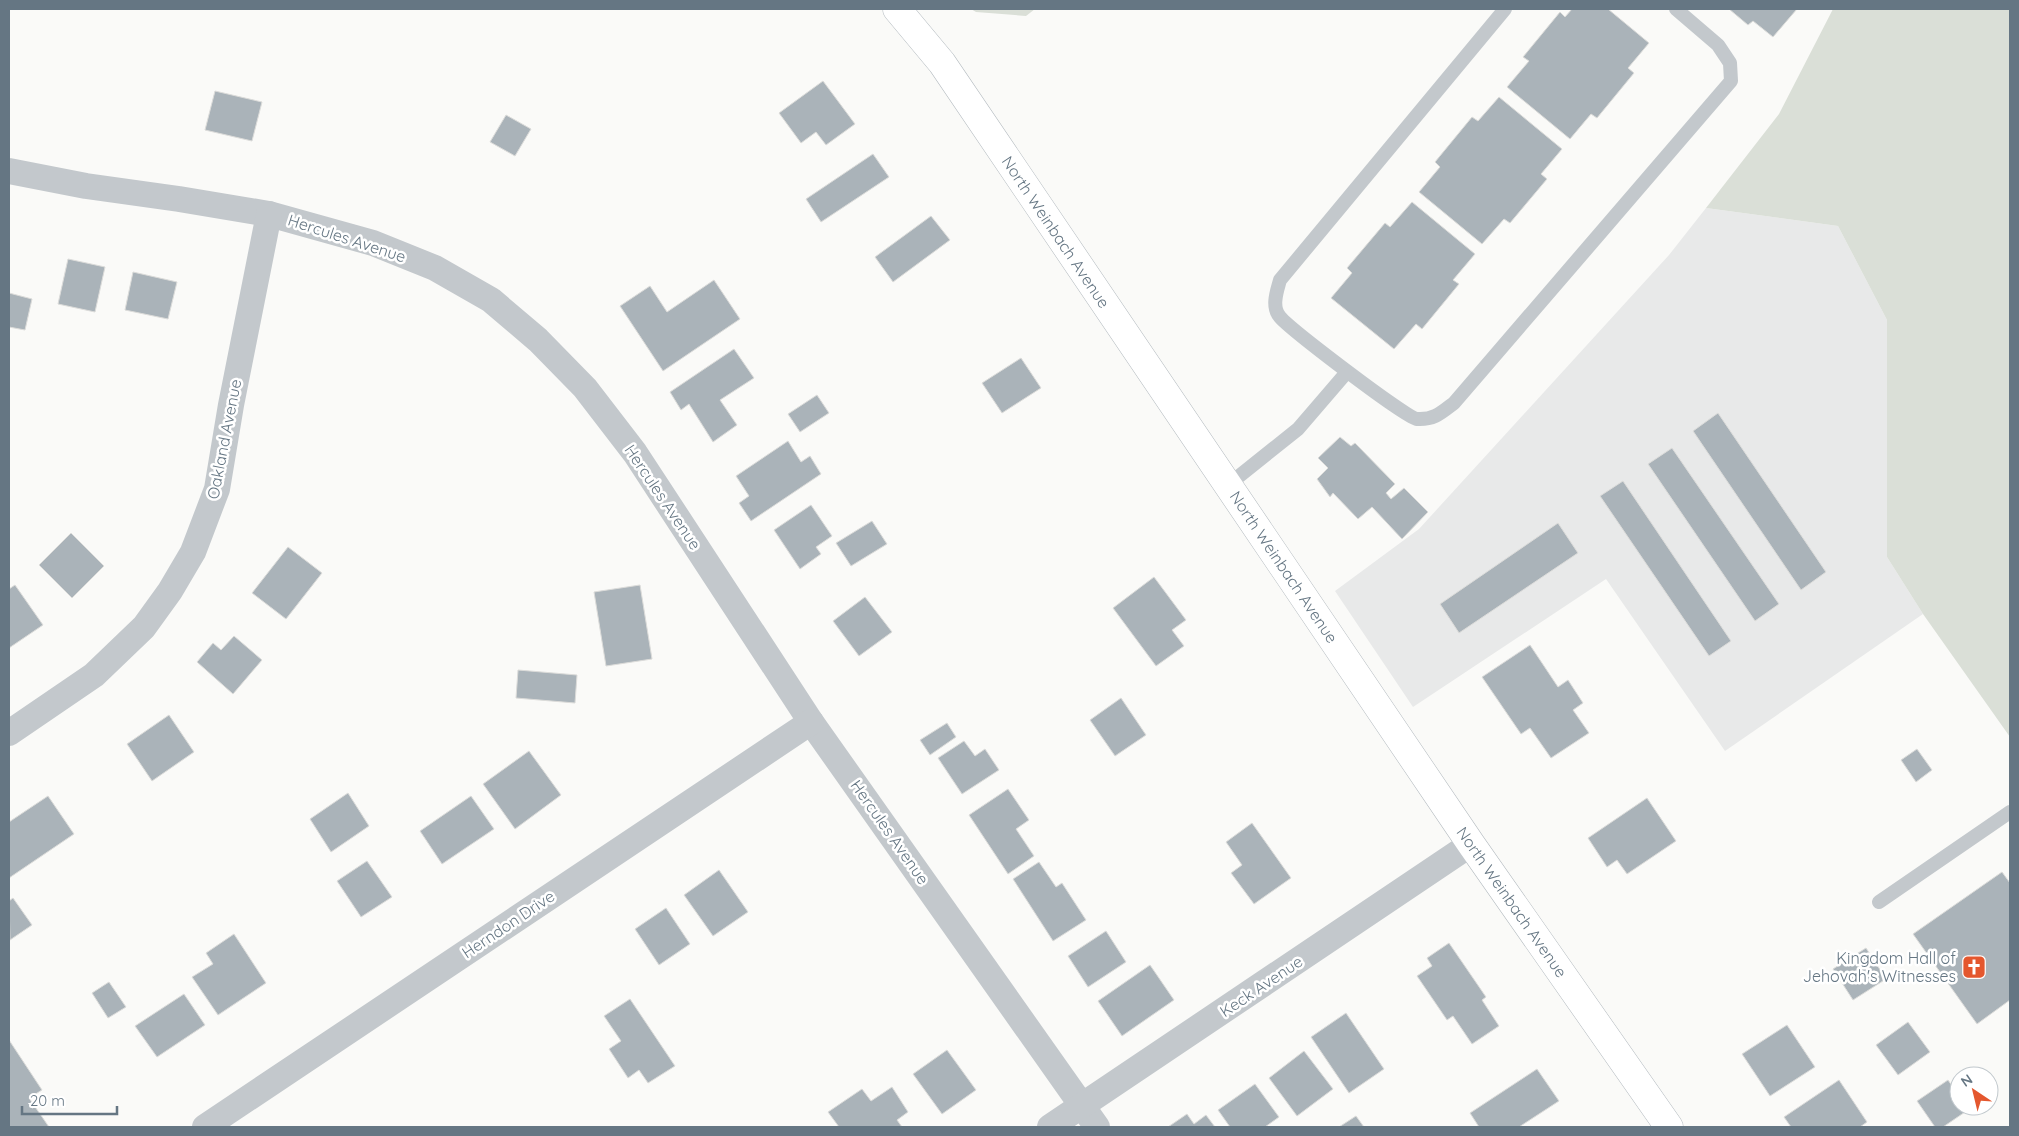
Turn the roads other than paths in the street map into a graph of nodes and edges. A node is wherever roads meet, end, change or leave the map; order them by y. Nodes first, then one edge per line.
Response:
1 (897, 9) edge
2 (1505, 9) edge
3 (1676, 9) edge
4 (9, 171) edge
5 (269, 214) junction
6 (1347, 372) junction
7 (1228, 486) junction
8 (811, 722) junction
9 (9, 732) edge
10 (2010, 812) edge
11 (1472, 844) junction
12 (1879, 902) dead end
13 (1083, 1106) junction
14 (205, 1127) edge
15 (1050, 1127) edge
16 (1097, 1127) edge
17 (1669, 1127) edge

1 - 7 main road, North Weinbach Avenue
2 - 6 lane
3 - 6 lane
4 - 5 street, Hercules Avenue
5 - 8 street, Hercules Avenue
5 - 9 street, Oakland Avenue
6 - 7 lane
7 - 11 main road, North Weinbach Avenue
8 - 13 street, Hercules Avenue
8 - 14 street, Herndon Drive
10 - 12 lane
11 - 13 street, Keck Avenue
11 - 17 main road, North Weinbach Avenue
13 - 15 street, Keck Avenue
13 - 16 street, Hercules Avenue

